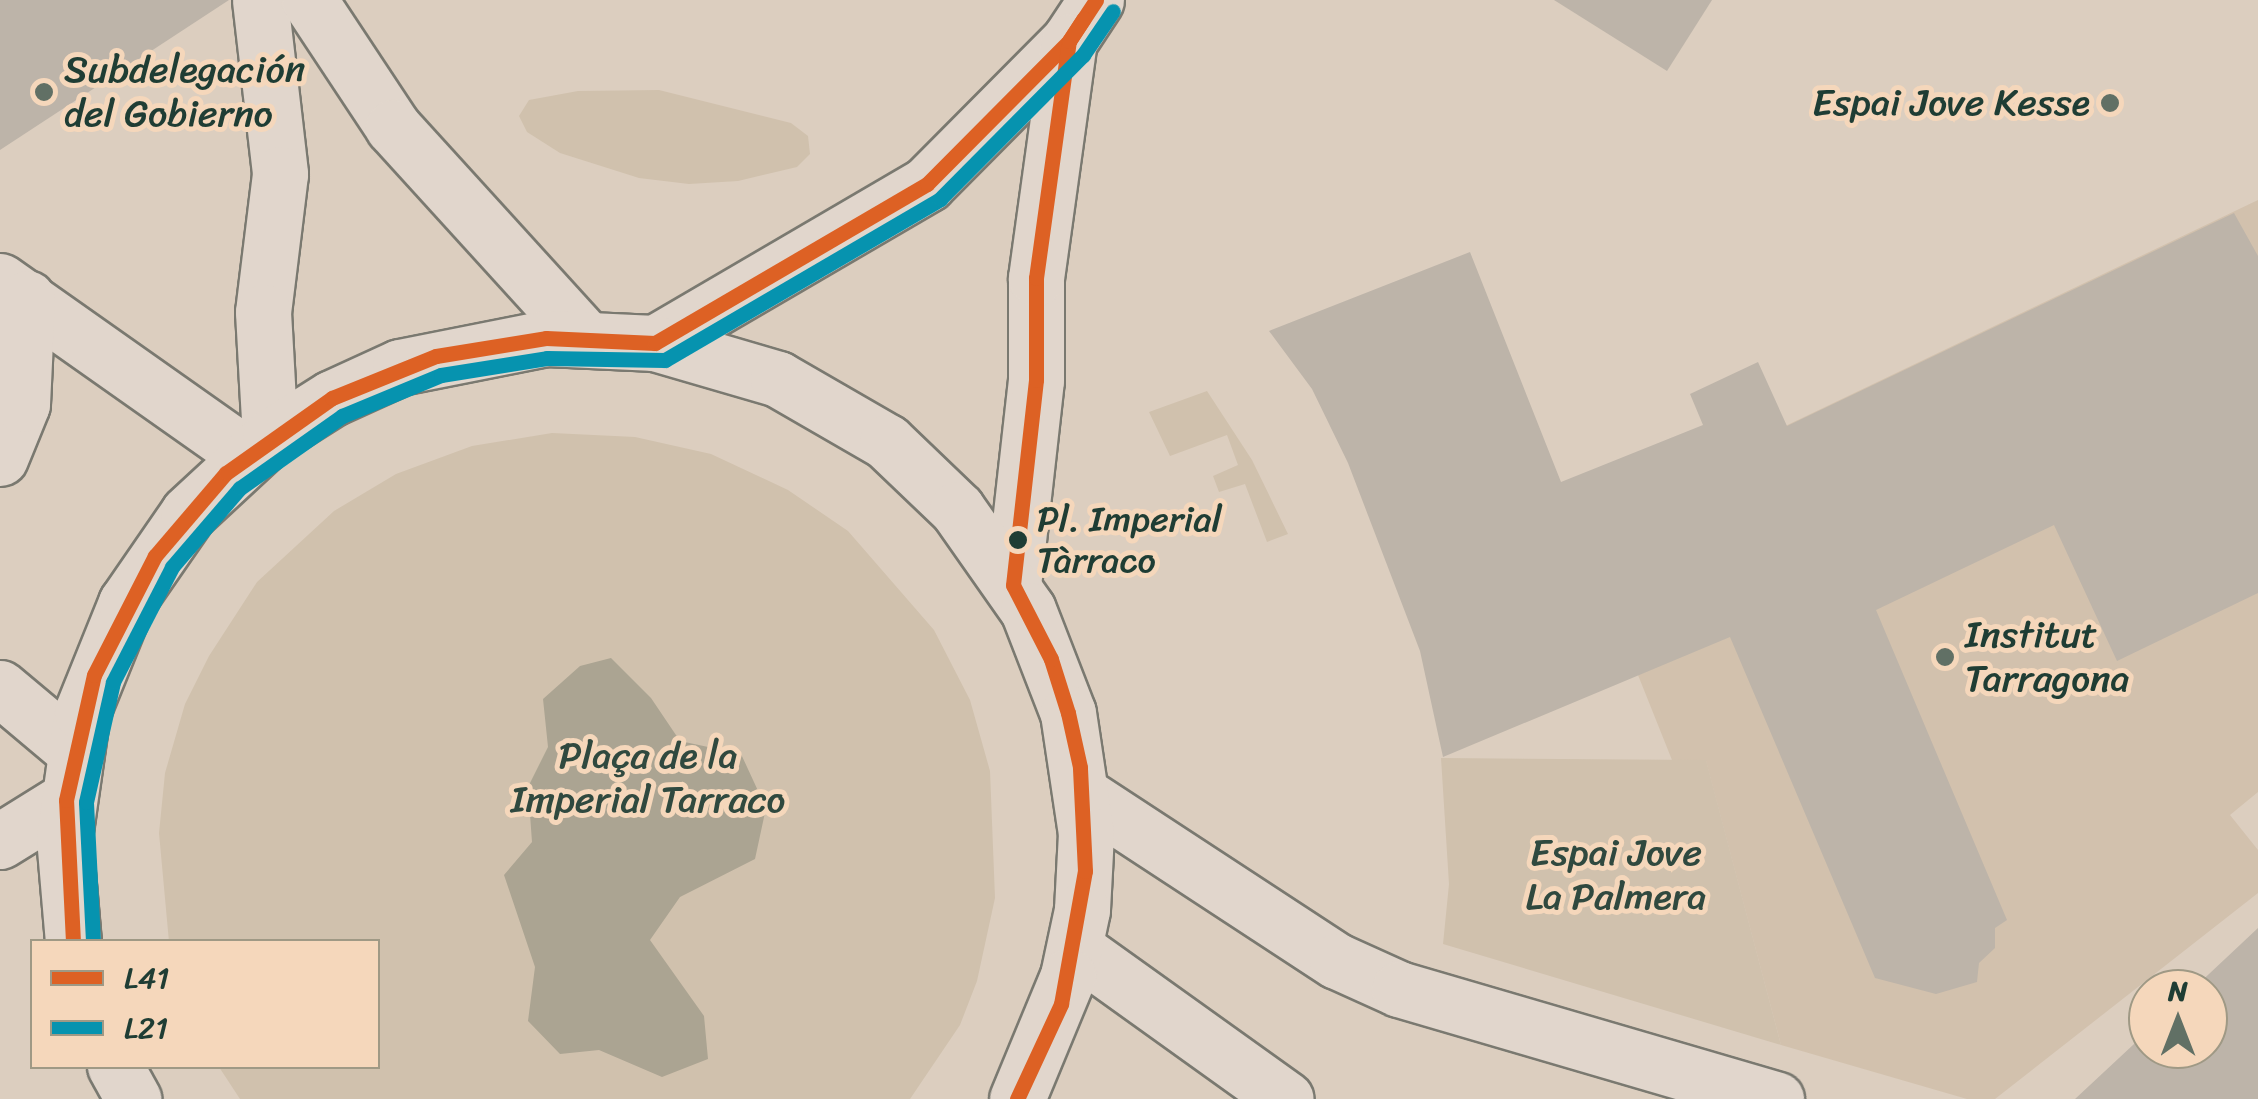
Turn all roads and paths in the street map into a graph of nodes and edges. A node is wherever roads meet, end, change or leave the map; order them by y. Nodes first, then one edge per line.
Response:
1 (260, 0) edge
2 (310, 0) edge
3 (1082, 21) edge
4 (14, 290) edge
5 (582, 336) junction
6 (655, 343) junction
7 (259, 446) junction
8 (0, 458) edge
9 (1013, 586) junction
10 (0, 688) edge
11 (70, 775) junction
12 (1083, 795) junction
13 (0, 841) edge
14 (74, 939) edge
15 (1075, 948) junction
16 (117, 1069) edge
17 (132, 1099) edge
18 (1017, 1099) edge
19 (1286, 1099) edge
20 (1776, 1099) edge

1 - 7 main road
2 - 5 main road
3 - 6 main road
3 - 9 main road
4 - 7 main road
4 - 8 main road
5 - 6 main road
5 - 7 main road
6 - 9 main road
7 - 11 main road
9 - 12 main road
10 - 11 main road
11 - 13 main road
11 - 14 main road
12 - 15 main road
12 - 20 main road
15 - 18 main road
15 - 19 main road
16 - 17 main road

